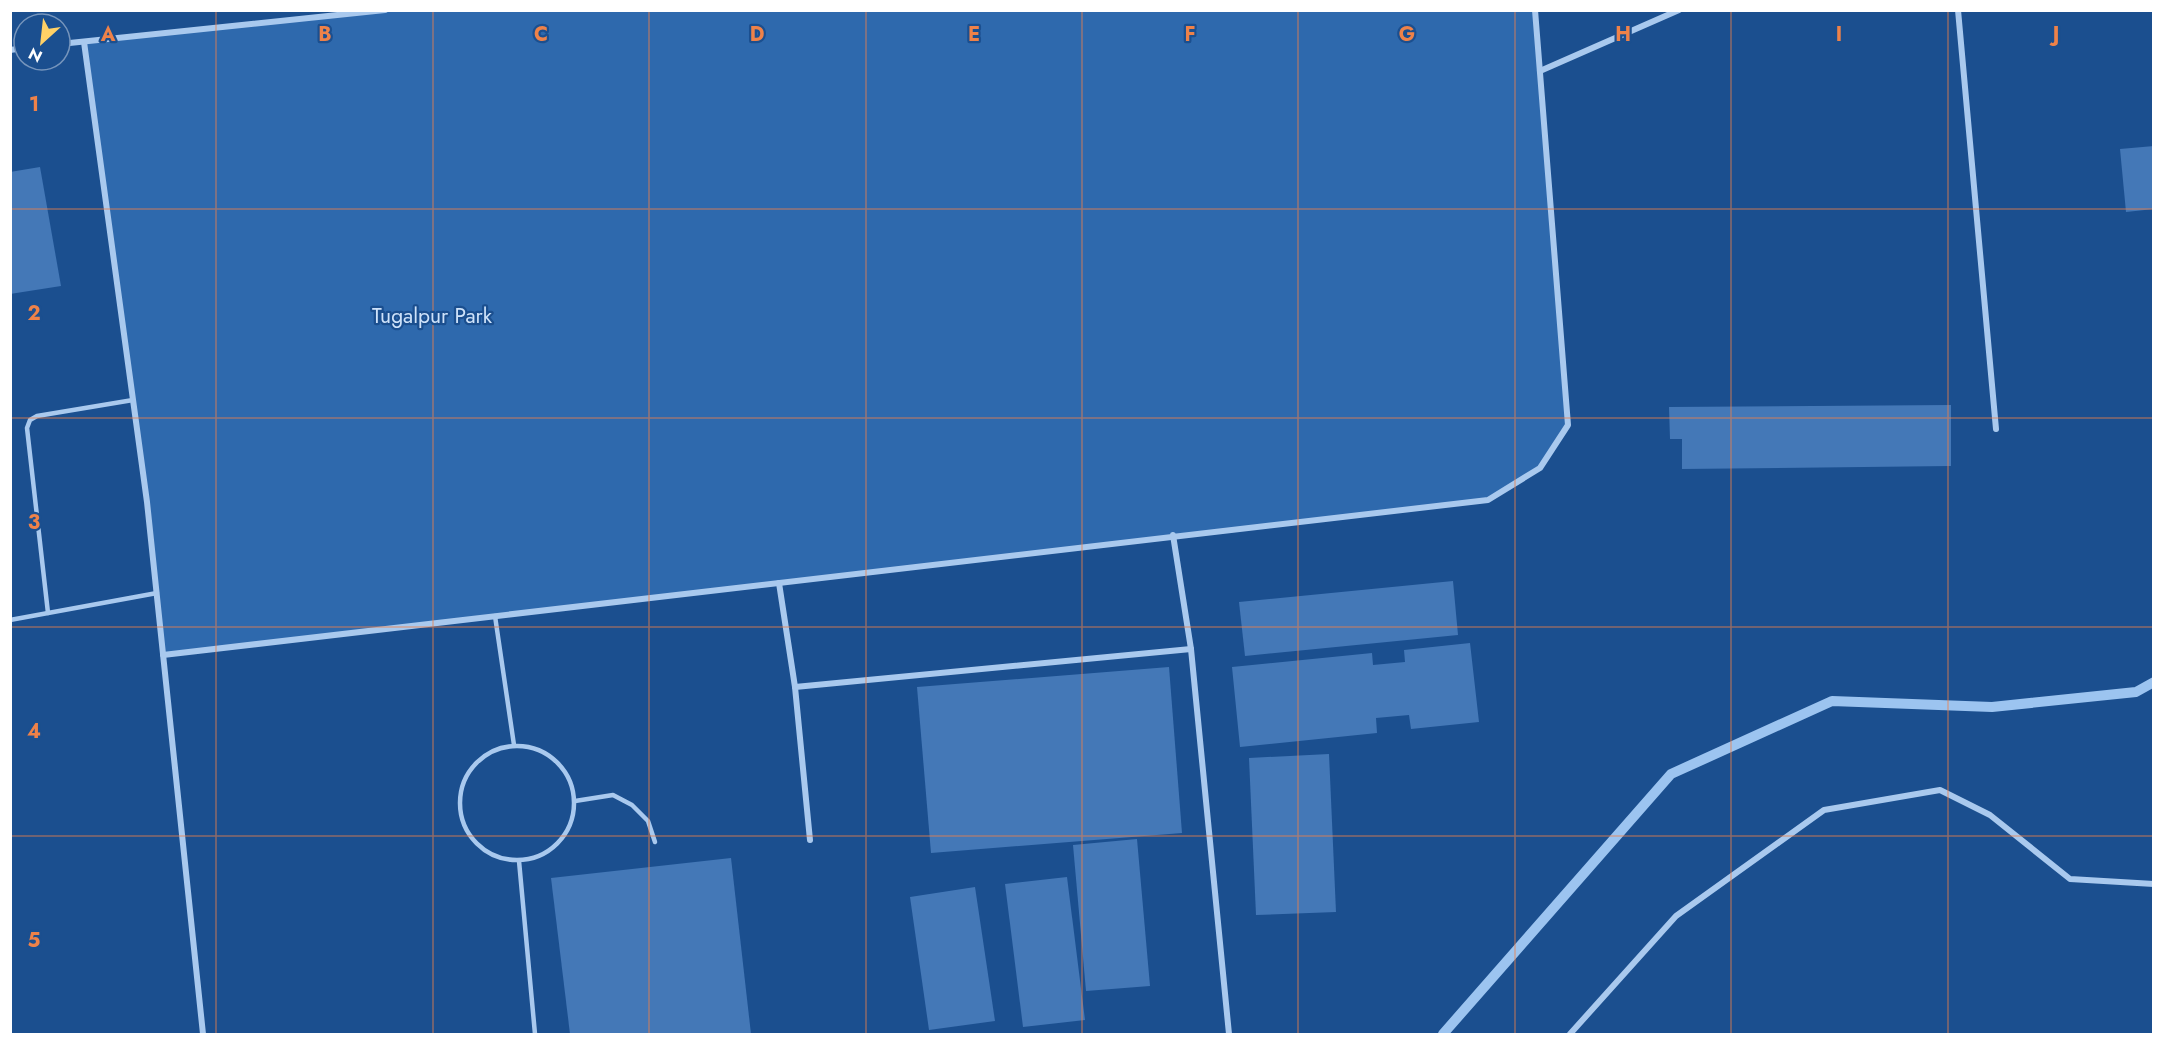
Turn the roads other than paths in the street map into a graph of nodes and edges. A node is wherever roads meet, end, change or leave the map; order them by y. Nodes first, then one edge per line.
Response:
1 (385, 10) edge
2 (1535, 10) edge
3 (1679, 10) edge
4 (1958, 10) edge
5 (84, 42) junction
6 (72, 43) edge
7 (1540, 71) junction
8 (133, 400) junction
9 (1996, 429) dead end
10 (1173, 535) junction
11 (779, 583) junction
12 (157, 594) junction
13 (48, 613) junction
14 (495, 616) junction
15 (10, 620) edge
16 (1191, 649) junction
17 (163, 655) junction
18 (795, 687) junction
19 (514, 746) junction
20 (575, 801) junction
21 (810, 840) dead end
22 (655, 842) dead end
23 (519, 861) junction
24 (2154, 884) edge
25 (1229, 1034) edge
26 (203, 1035) edge
27 (535, 1035) edge
28 (1570, 1035) edge

1 - 5 street
2 - 7 street
3 - 7 street
4 - 9 street
5 - 6 street
5 - 8 street
7 - 10 street
8 - 12 street
8 - 13 lane
10 - 11 street
10 - 16 street
11 - 14 street
11 - 18 street
12 - 13 lane
12 - 17 street
13 - 15 lane
14 - 17 street
14 - 19 lane
16 - 18 street
16 - 25 street
17 - 26 street
18 - 21 street
19 - 20 lane
19 - 23 lane
20 - 22 lane
20 - 23 lane
23 - 27 lane
24 - 28 street

